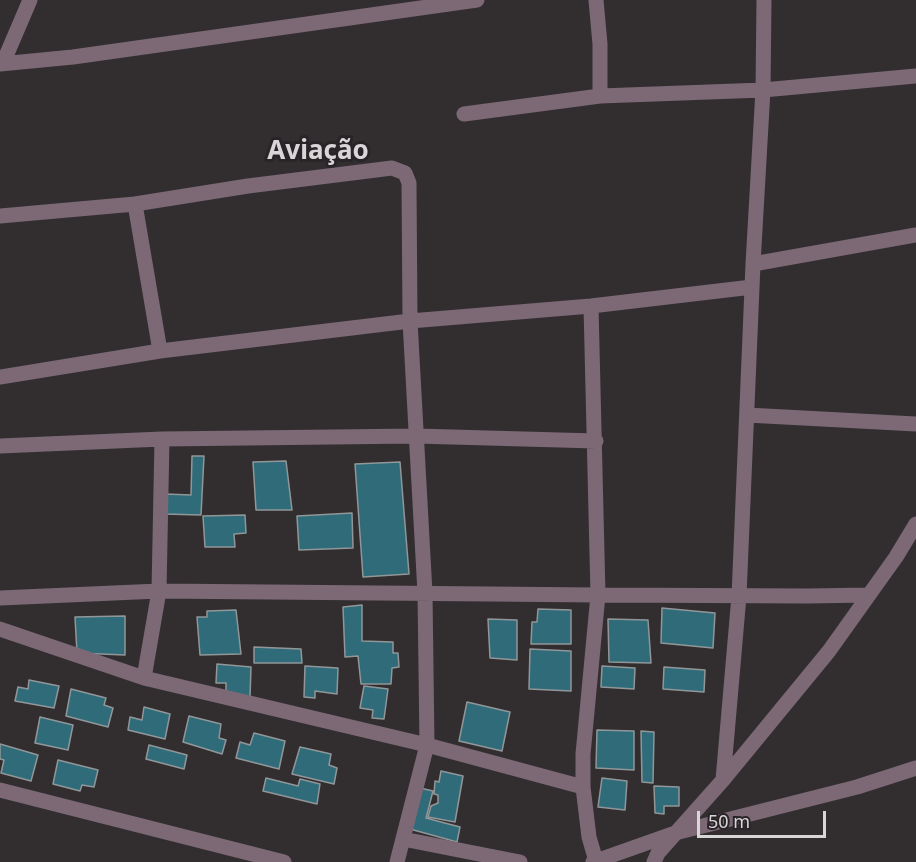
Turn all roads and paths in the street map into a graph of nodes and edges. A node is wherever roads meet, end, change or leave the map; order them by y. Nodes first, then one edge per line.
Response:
1 (30, 0) edge
2 (477, 0) edge
3 (596, 0) edge
4 (764, 0) edge
5 (2, 64) edge
6 (916, 76) edge
7 (763, 90) junction
8 (600, 96) junction
9 (464, 114) dead end
10 (135, 204) junction
11 (0, 216) edge
12 (916, 235) edge
13 (753, 264) junction
14 (752, 287) junction
15 (591, 306) junction
16 (410, 321) junction
17 (159, 351) junction
18 (0, 377) edge
19 (747, 415) junction
20 (916, 424) edge
21 (416, 436) junction
22 (162, 439) junction
23 (596, 441) junction
24 (0, 446) edge
25 (916, 524) edge
26 (159, 591) junction
27 (425, 593) junction
28 (869, 595) junction
29 (598, 596) junction
30 (739, 596) junction
31 (0, 598) edge
32 (0, 629) edge
33 (144, 678) junction
34 (427, 745) junction
35 (916, 768) edge
36 (723, 780) junction
37 (583, 787) junction
38 (0, 790) edge
39 (675, 833) junction
40 (403, 839) junction
41 (284, 862) edge
42 (397, 862) edge
43 (520, 862) edge
44 (594, 862) edge
45 (654, 862) edge

1 - 5 street
2 - 5 street
3 - 8 street
4 - 7 street
6 - 7 street
7 - 8 street
7 - 13 street
8 - 9 street
10 - 11 street
10 - 16 street
10 - 17 street
12 - 13 street
13 - 14 street
14 - 15 street
14 - 19 street
15 - 16 street
15 - 23 street
16 - 17 street
16 - 21 street
17 - 18 street
19 - 20 street
19 - 30 street
21 - 22 street
21 - 23 street
21 - 27 street
22 - 24 street
22 - 26 street
23 - 29 street
25 - 28 street
26 - 27 street
26 - 31 street
26 - 33 street
27 - 29 street
27 - 34 street
28 - 30 street
28 - 36 street
29 - 30 street
29 - 37 street
30 - 36 street
32 - 33 street
33 - 34 street
34 - 37 street
34 - 40 street
35 - 39 street
36 - 39 street
37 - 44 street
38 - 41 street
39 - 44 street
39 - 45 street
40 - 42 street
40 - 43 street

